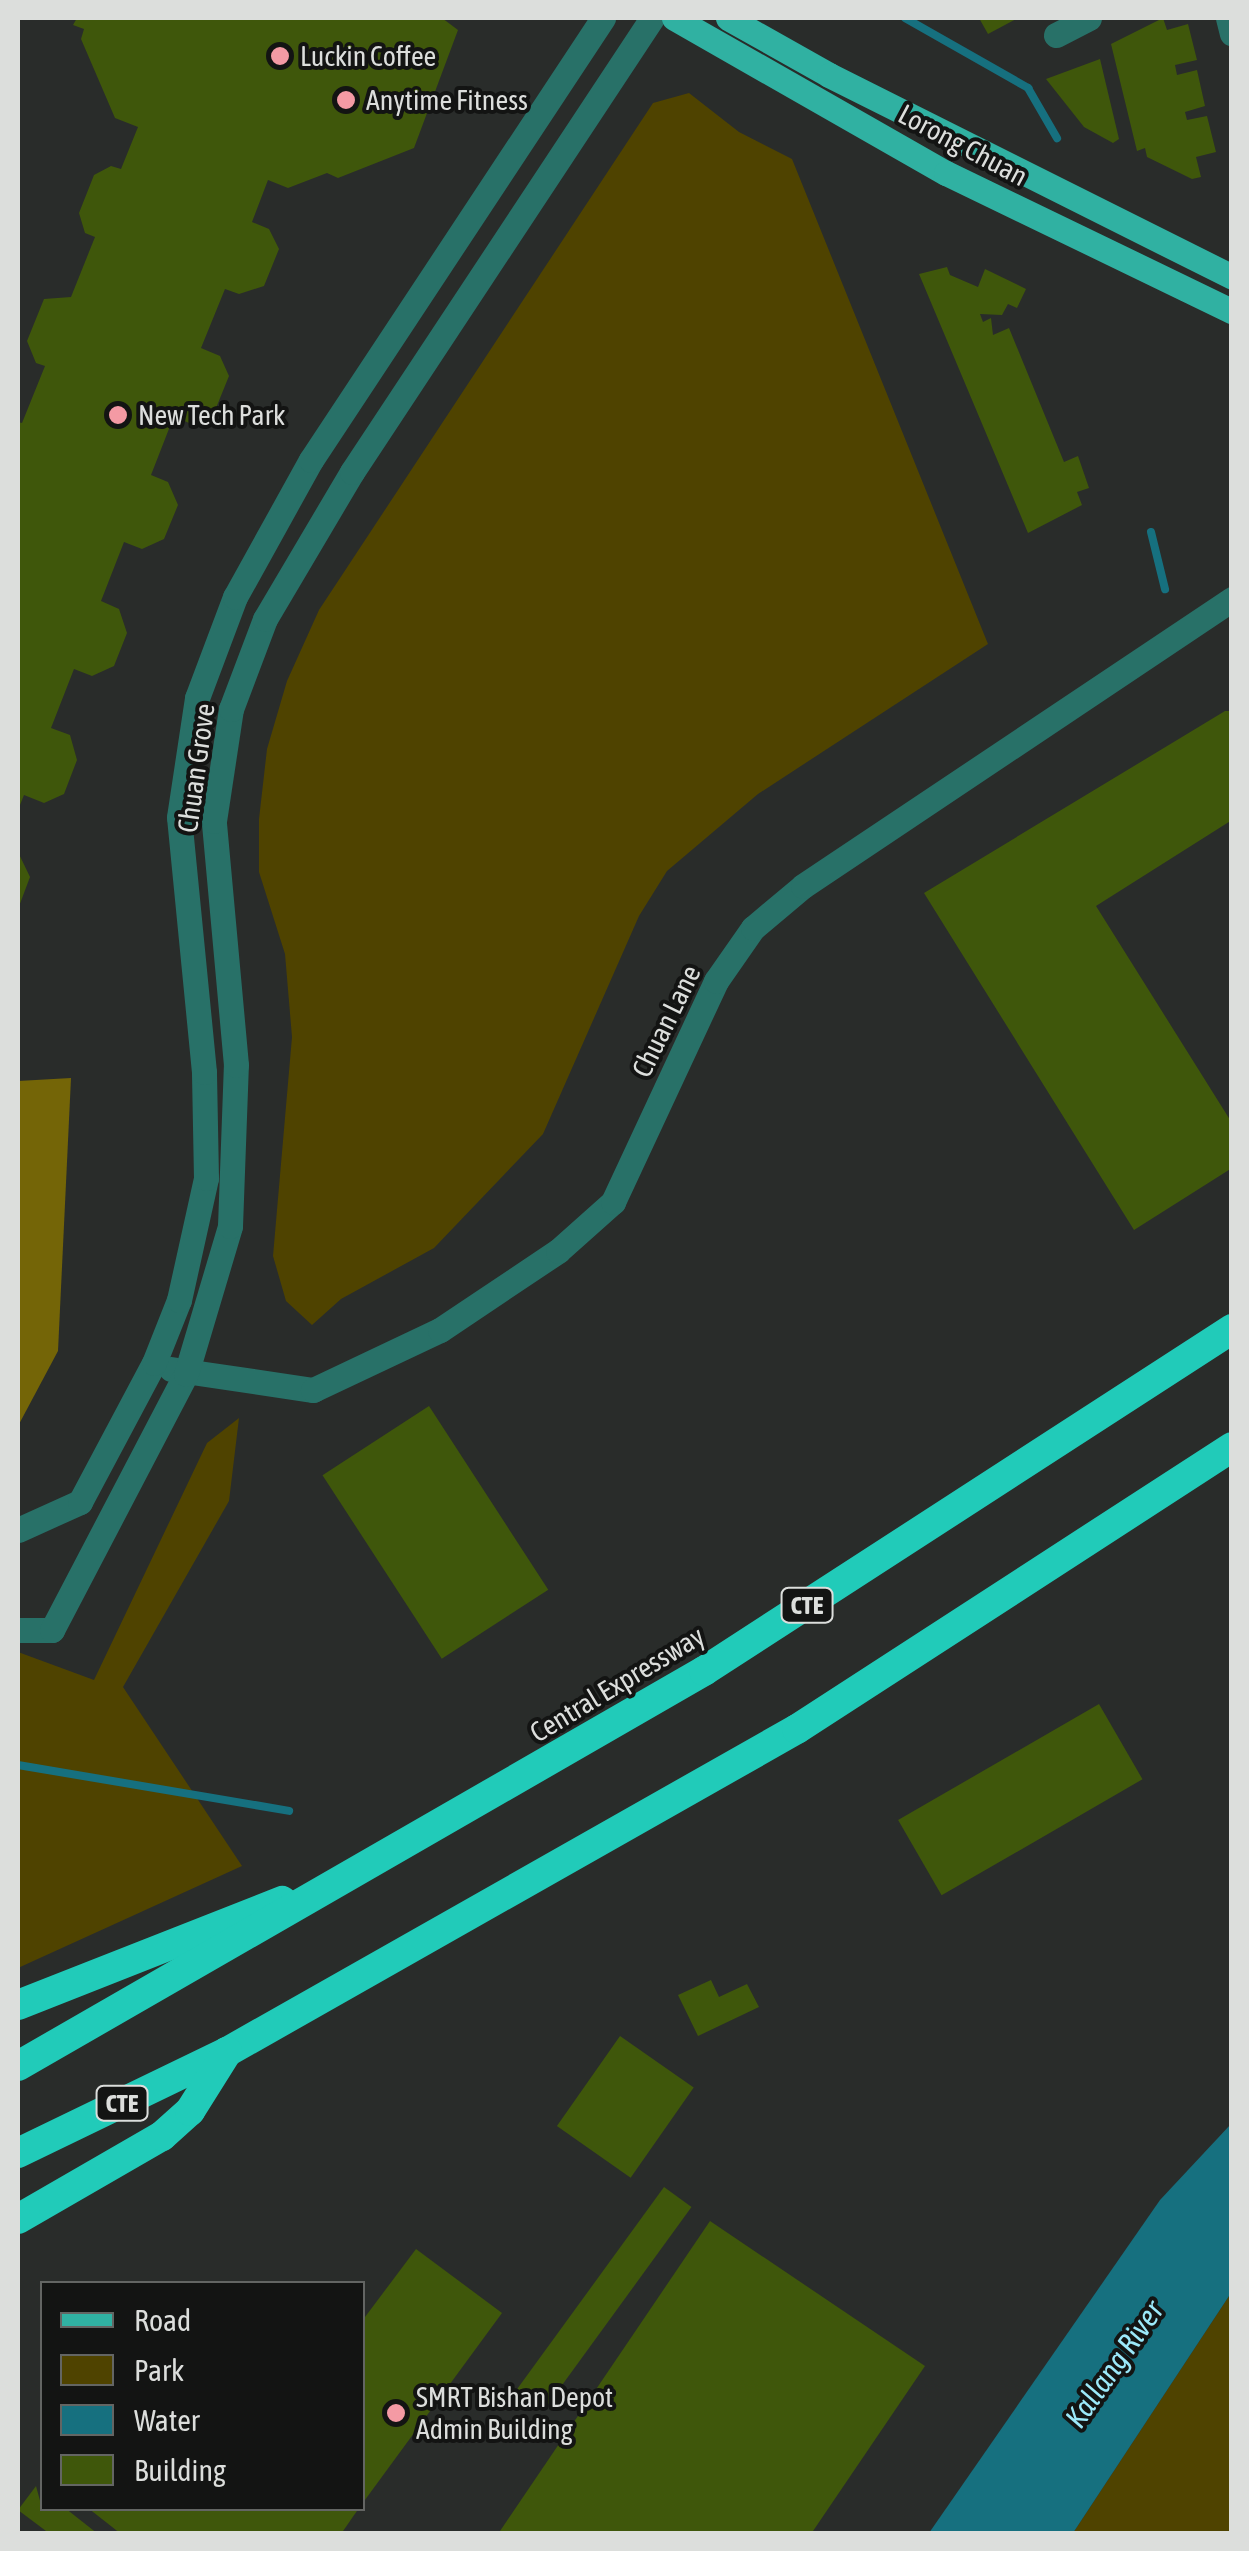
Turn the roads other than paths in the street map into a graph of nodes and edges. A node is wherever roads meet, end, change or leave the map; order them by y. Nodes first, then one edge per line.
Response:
1 (603, 18) edge
2 (652, 18) edge
3 (674, 18) edge
4 (728, 18) edge
5 (1089, 18) edge
6 (1228, 18) edge
7 (1232, 34) edge
8 (1056, 35) dead end
9 (1232, 278) edge
10 (1224, 308) edge
11 (1232, 599) edge
12 (1232, 1329) edge
13 (154, 1363) junction
14 (186, 1374) junction
15 (1232, 1447) edge
16 (18, 1530) edge
17 (18, 1630) edge
18 (374, 1867) junction
19 (18, 2005) edge
20 (227, 2052) junction
21 (18, 2066) edge
22 (18, 2154) edge
23 (18, 2219) edge

1 - 13 street, Chuan Grove
2 - 14 street, Chuan Grove
3 - 10 main road, Lorong Chuan
4 - 9 main road, Lorong Chuan
5 - 8 street
6 - 7 street
9 - 10 street
11 - 14 street, Chuan Lane
12 - 18 highway, Central Expressway / CTE
13 - 14 street, Chuan Lane
13 - 16 street, Chuan Grove
14 - 17 street, Chuan Grove
15 - 20 highway, CTE
18 - 19 highway
18 - 21 highway, Central Expressway / CTE
20 - 22 highway, CTE
20 - 23 highway

